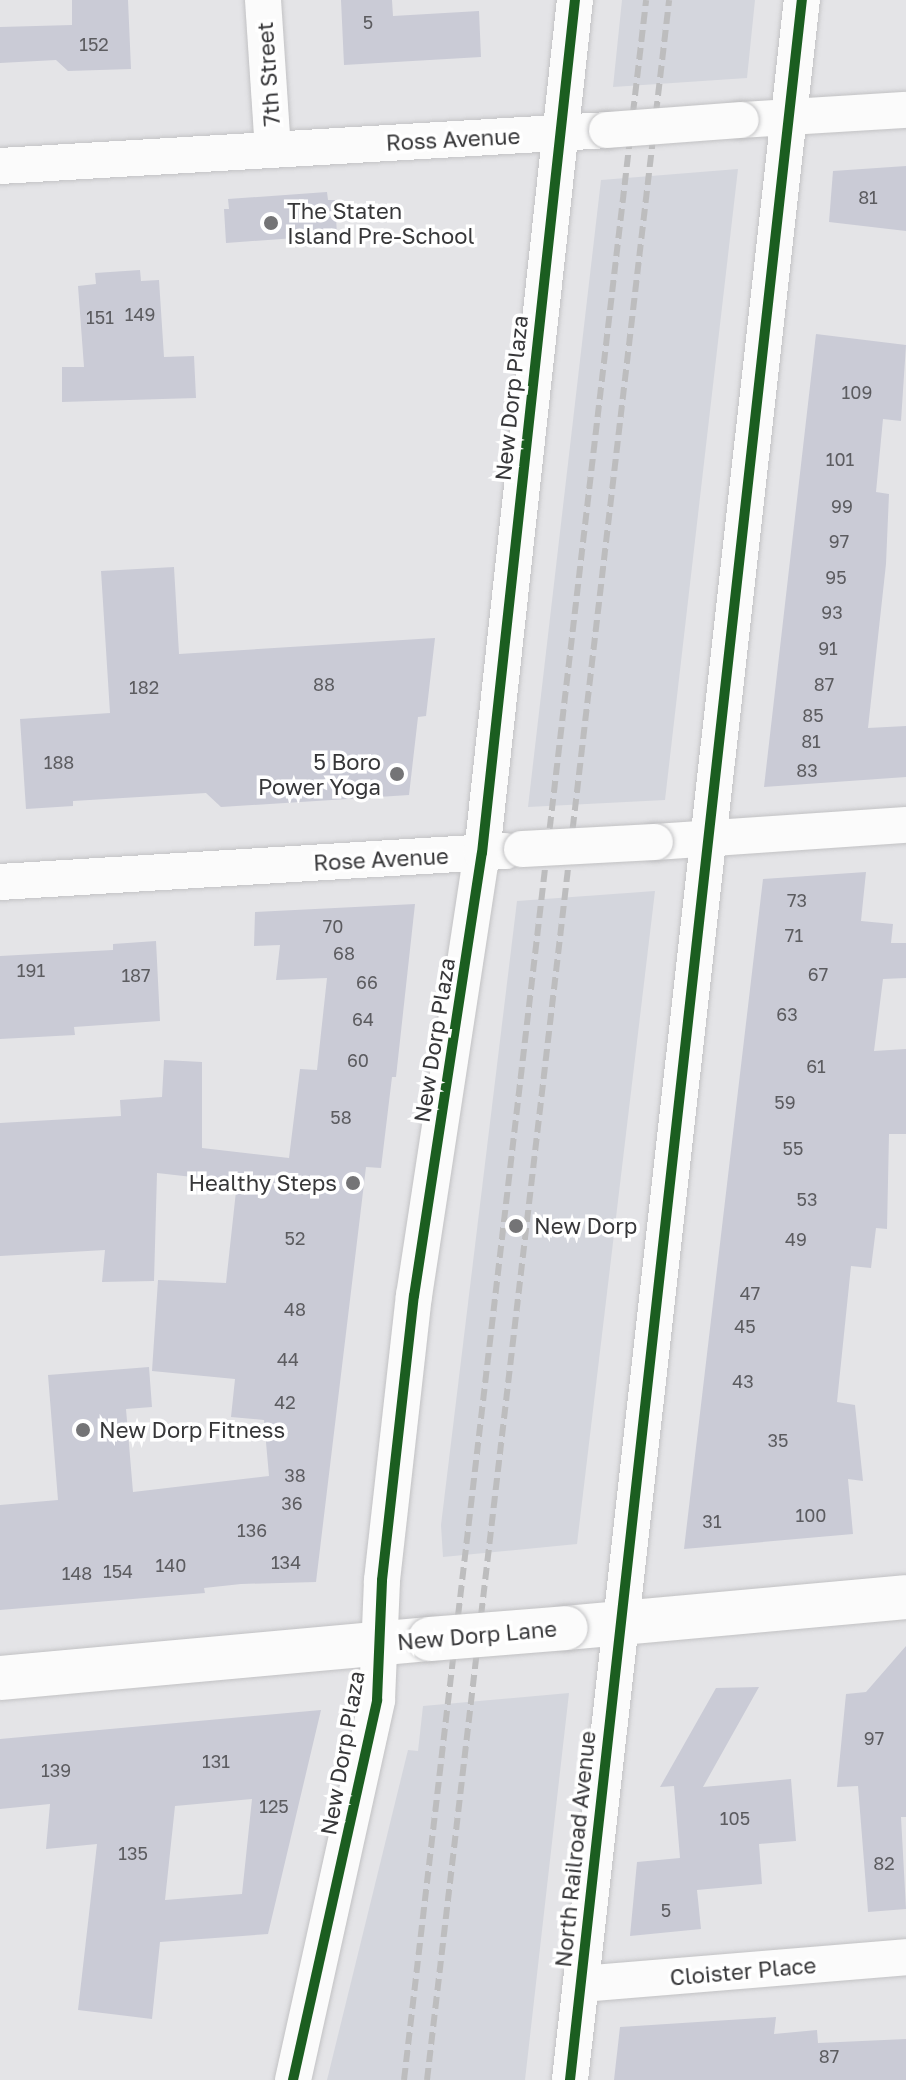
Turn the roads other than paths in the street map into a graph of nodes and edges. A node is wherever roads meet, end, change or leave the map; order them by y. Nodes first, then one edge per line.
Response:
1 (263, 0) edge
2 (575, 0) edge
3 (802, 0) edge
4 (906, 110) edge
5 (790, 118) junction
6 (561, 132) junction
7 (273, 149) junction
8 (0, 166) edge
9 (906, 825) edge
10 (708, 839) junction
11 (482, 853) junction
12 (0, 882) edge
13 (906, 1597) edge
14 (619, 1623) junction
15 (379, 1643) junction
16 (0, 1678) edge
17 (906, 1957) edge
18 (581, 1984) junction
19 (293, 2080) edge
20 (570, 2080) edge

1 - 7 street, 7th Street
2 - 6 street, New Dorp Plaza
3 - 5 street
4 - 5 street, Ross Avenue
5 - 6 street, Ross Avenue, bridge
5 - 10 street
6 - 7 street, Ross Avenue
6 - 11 street, New Dorp Plaza
7 - 8 street, Ross Avenue
9 - 10 street, Rose Avenue
10 - 11 street, Rose Avenue, bridge
10 - 14 street
11 - 12 street, Rose Avenue
11 - 15 street, New Dorp Plaza
13 - 14 street, New Dorp Lane
14 - 15 street, New Dorp Lane, bridge
14 - 18 street, North Railroad Avenue
15 - 16 street, New Dorp Lane
15 - 19 street, New Dorp Plaza
17 - 18 street, Cloister Place
18 - 20 street, North Railroad Avenue

